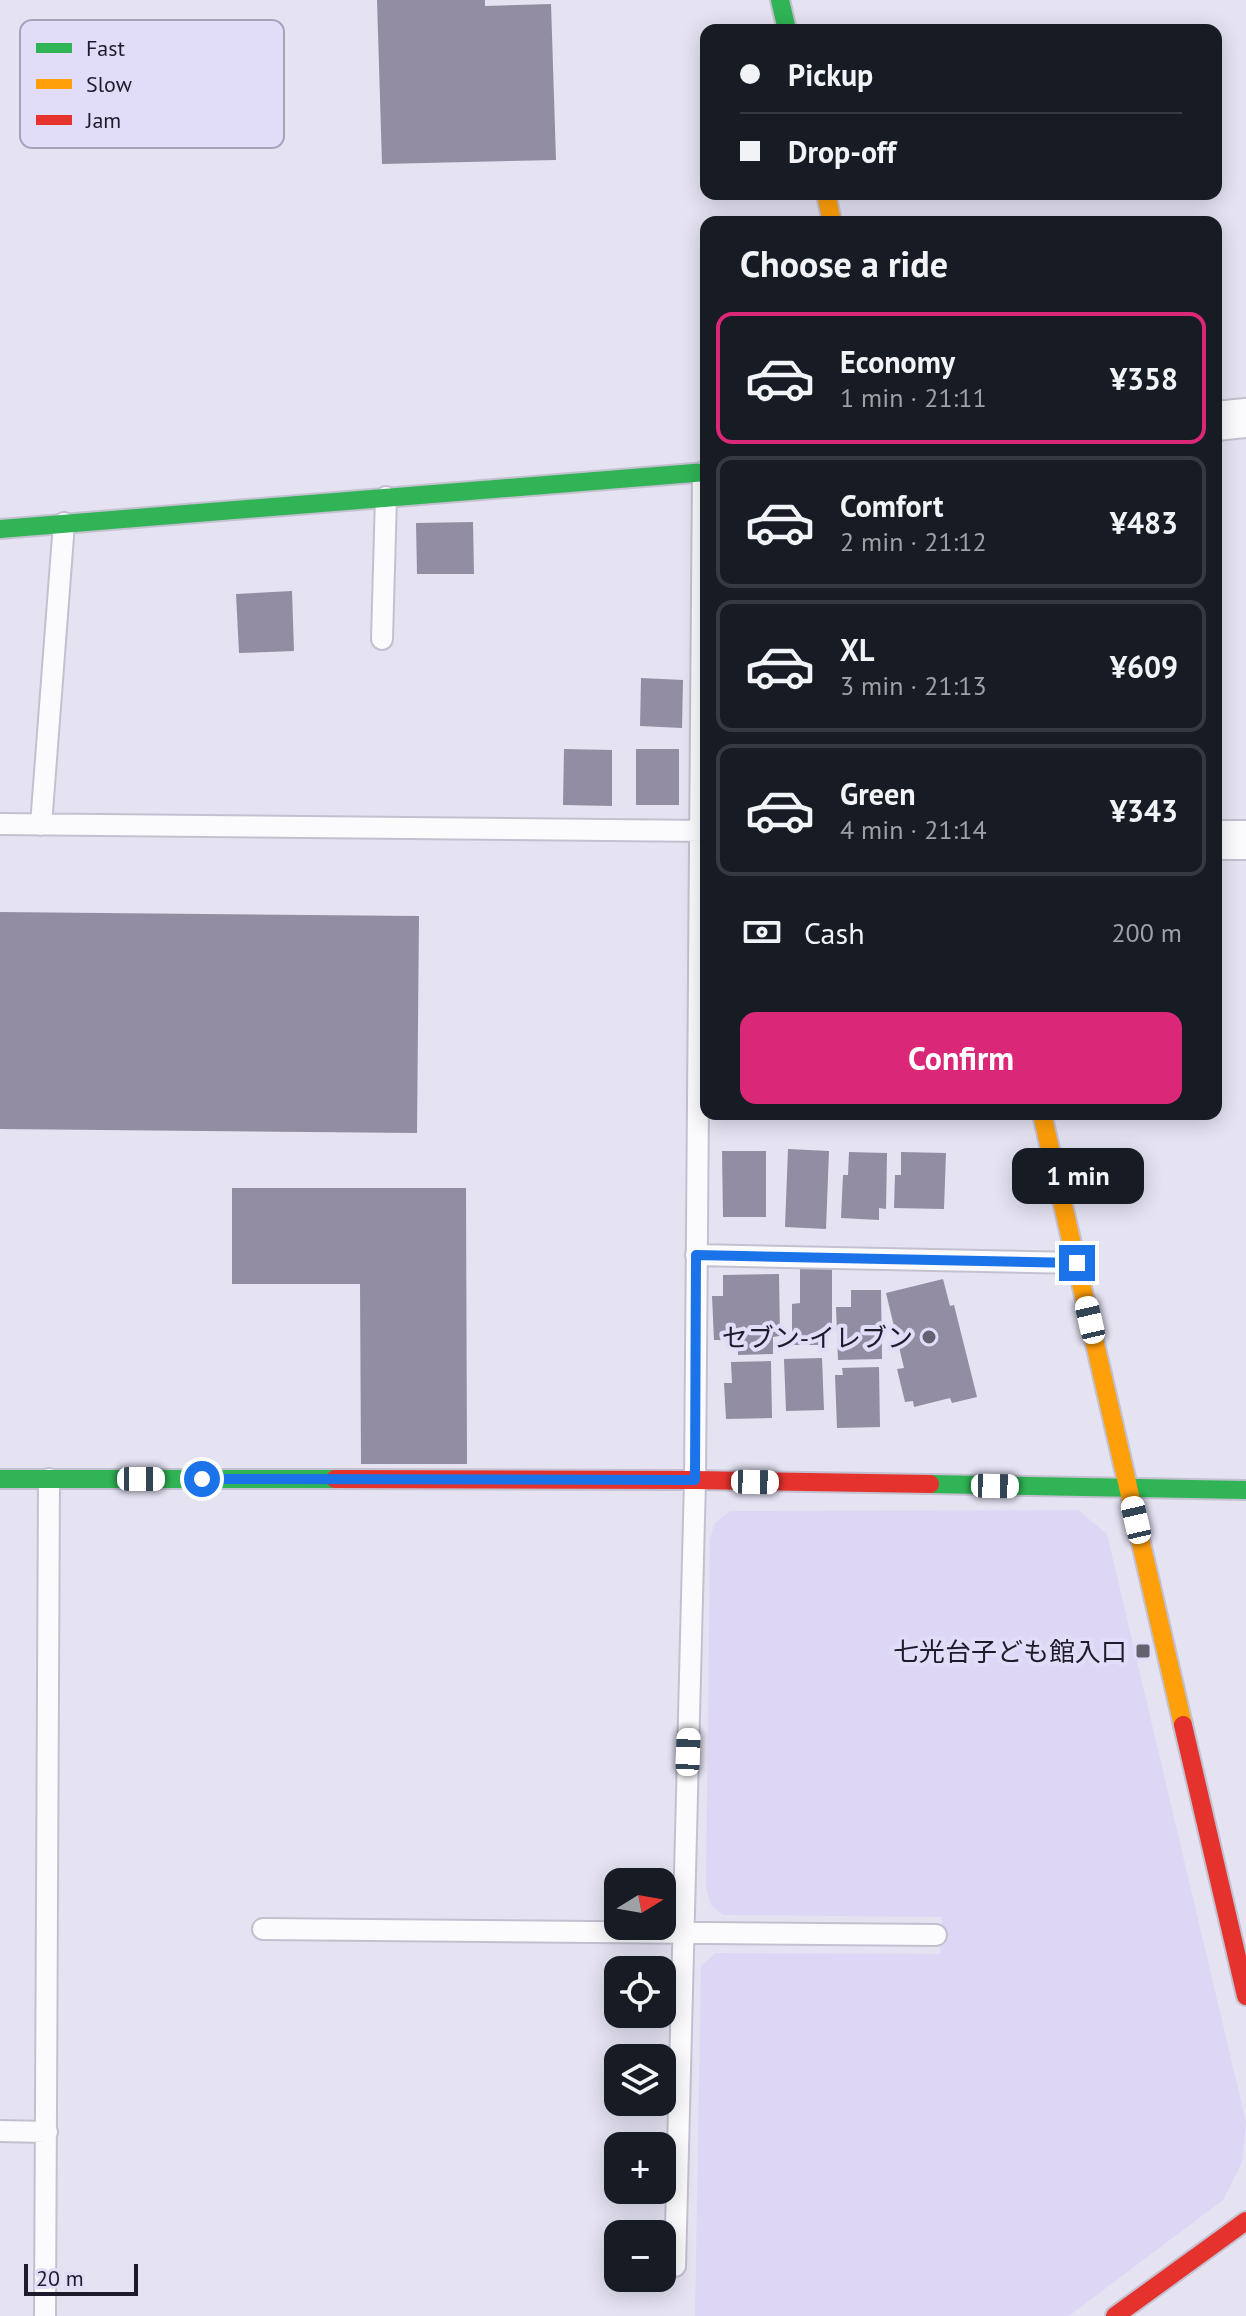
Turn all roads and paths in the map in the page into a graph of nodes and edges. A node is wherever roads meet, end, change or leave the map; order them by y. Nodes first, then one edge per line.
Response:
1 (780, 0) edge
2 (786, 24) edge
3 (1246, 418) edge
4 (1222, 420) edge
5 (700, 472) edge
6 (386, 497) junction
7 (64, 523) junction
8 (0, 529) edge
9 (382, 639) dead end
10 (0, 824) edge
11 (41, 825) junction
12 (700, 831) edge
13 (1222, 840) edge
14 (1246, 840) edge
15 (700, 1013) edge
16 (1043, 1120) edge
17 (696, 1255) junction
18 (1077, 1263) junction
19 (0, 1479) edge
20 (49, 1479) junction
21 (695, 1480) junction
22 (1129, 1490) junction
23 (1246, 1490) edge
24 (263, 1929) dead end
25 (683, 1933) junction
26 (936, 1935) dead end
27 (1246, 1996) edge
28 (0, 2131) edge
29 (47, 2132) junction
30 (1246, 2221) edge
31 (676, 2224) edge
32 (45, 2316) edge
33 (1115, 2316) edge

1 - 2 street
3 - 4 street
5 - 6 street
6 - 7 street
6 - 9 lane
7 - 8 street
7 - 11 lane
10 - 11 lane
11 - 12 lane
13 - 14 street
15 - 17 lane
16 - 18 street
17 - 18 lane
17 - 21 lane
18 - 22 street
19 - 20 street
20 - 21 street
20 - 29 lane
21 - 22 street
21 - 25 lane
22 - 23 street
22 - 27 street
24 - 25 lane
25 - 26 lane
25 - 31 lane
28 - 29 lane
29 - 32 lane
30 - 33 street

